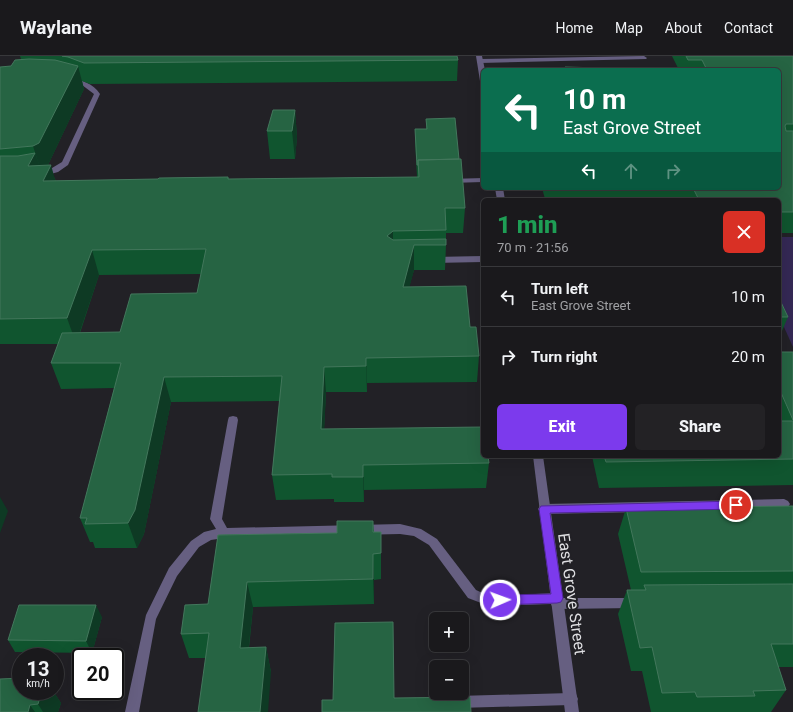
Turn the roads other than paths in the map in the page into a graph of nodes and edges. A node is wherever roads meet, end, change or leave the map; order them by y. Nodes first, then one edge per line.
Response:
1 (480, 58) edge
2 (644, 58) dead end
3 (481, 68) edge
4 (62, 80) edge
5 (35, 175) edge
6 (481, 180) edge
7 (444, 181) edge
8 (481, 259) edge
9 (423, 260) dead end
10 (233, 420) dead end
11 (538, 458) edge
12 (784, 504) dead end
13 (544, 509) junction
14 (224, 533) junction
15 (557, 601) junction
16 (649, 603) edge
17 (446, 702) edge
18 (572, 706) edge
19 (132, 712) edge

1 - 2 street
1 - 3 street
4 - 5 street
6 - 7 street
8 - 9 street
10 - 14 street
11 - 13 street, East Grove Street
12 - 13 street
13 - 15 street, East Grove Street
14 - 15 street
14 - 19 street
15 - 16 street
15 - 18 street, East Grove Street
17 - 18 street

